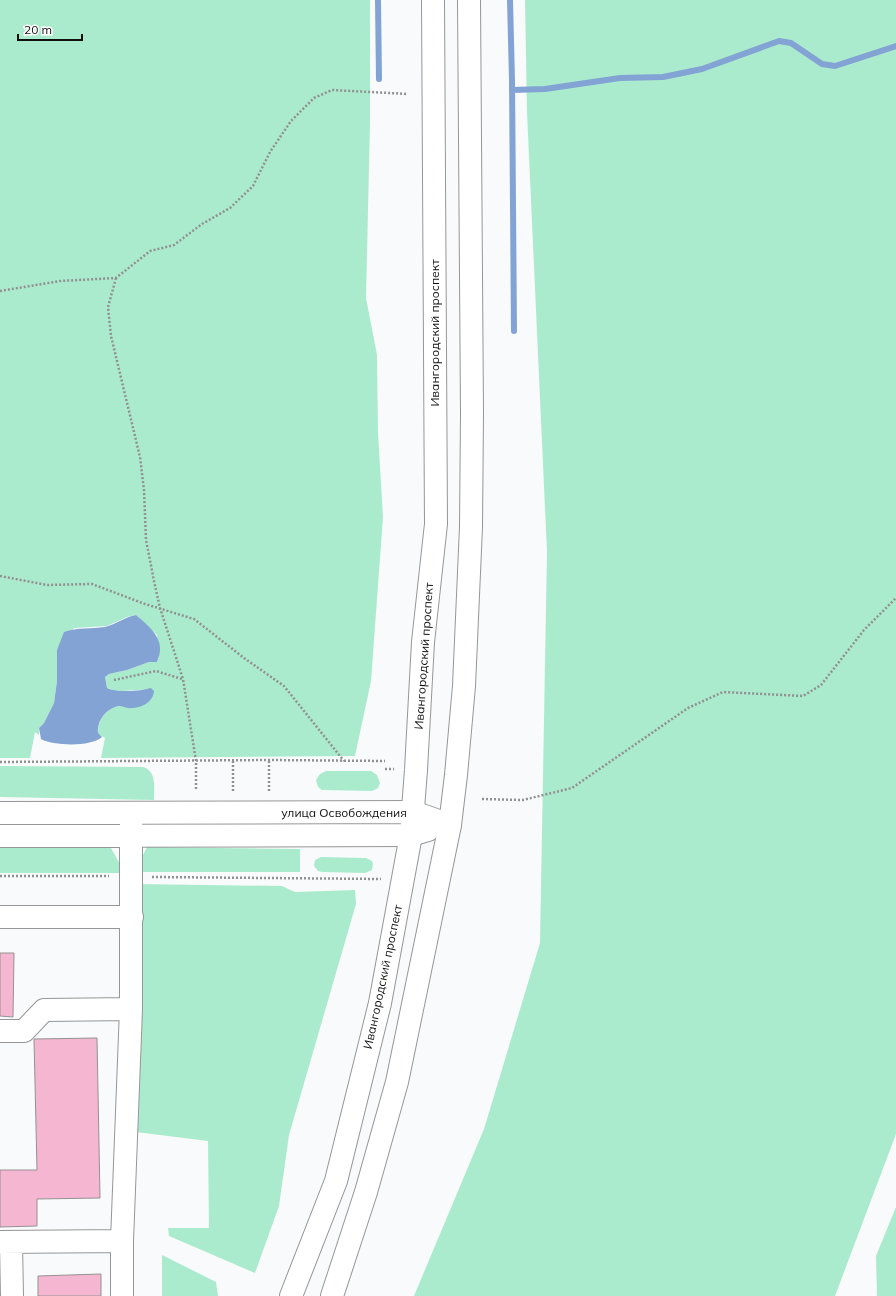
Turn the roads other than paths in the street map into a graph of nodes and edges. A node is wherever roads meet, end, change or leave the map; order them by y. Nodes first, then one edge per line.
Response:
1 (433, 0) edge
2 (469, 0) edge
3 (413, 812) junction
4 (0, 813) edge
5 (131, 813) junction
6 (450, 825) junction
7 (411, 834) junction
8 (0, 836) edge
9 (131, 837) junction
10 (0, 917) edge
11 (132, 917) junction
12 (131, 1009) junction
13 (0, 1031) edge
14 (122, 1241) junction
15 (6, 1242) edge
16 (12, 1296) edge
17 (122, 1296) edge
18 (291, 1296) edge
19 (332, 1296) edge

1 - 3 main road, Ивангородский проспект
2 - 6 main road
3 - 5 main road, улица Освобождения
3 - 6 main road, улица Освобождения
3 - 7 main road, Ивангородский проспект
4 - 5 main road, улица Освобождения
5 - 9 main road
6 - 7 main road, улица Освобождения
6 - 19 main road
7 - 9 main road, улица Освобождения
7 - 18 main road, Ивангородский проспект
8 - 9 main road, улица Освобождения
9 - 11 main road
10 - 11 main road
11 - 12 main road
12 - 13 main road
12 - 14 main road
14 - 15 main road
14 - 17 main road
15 - 16 main road

